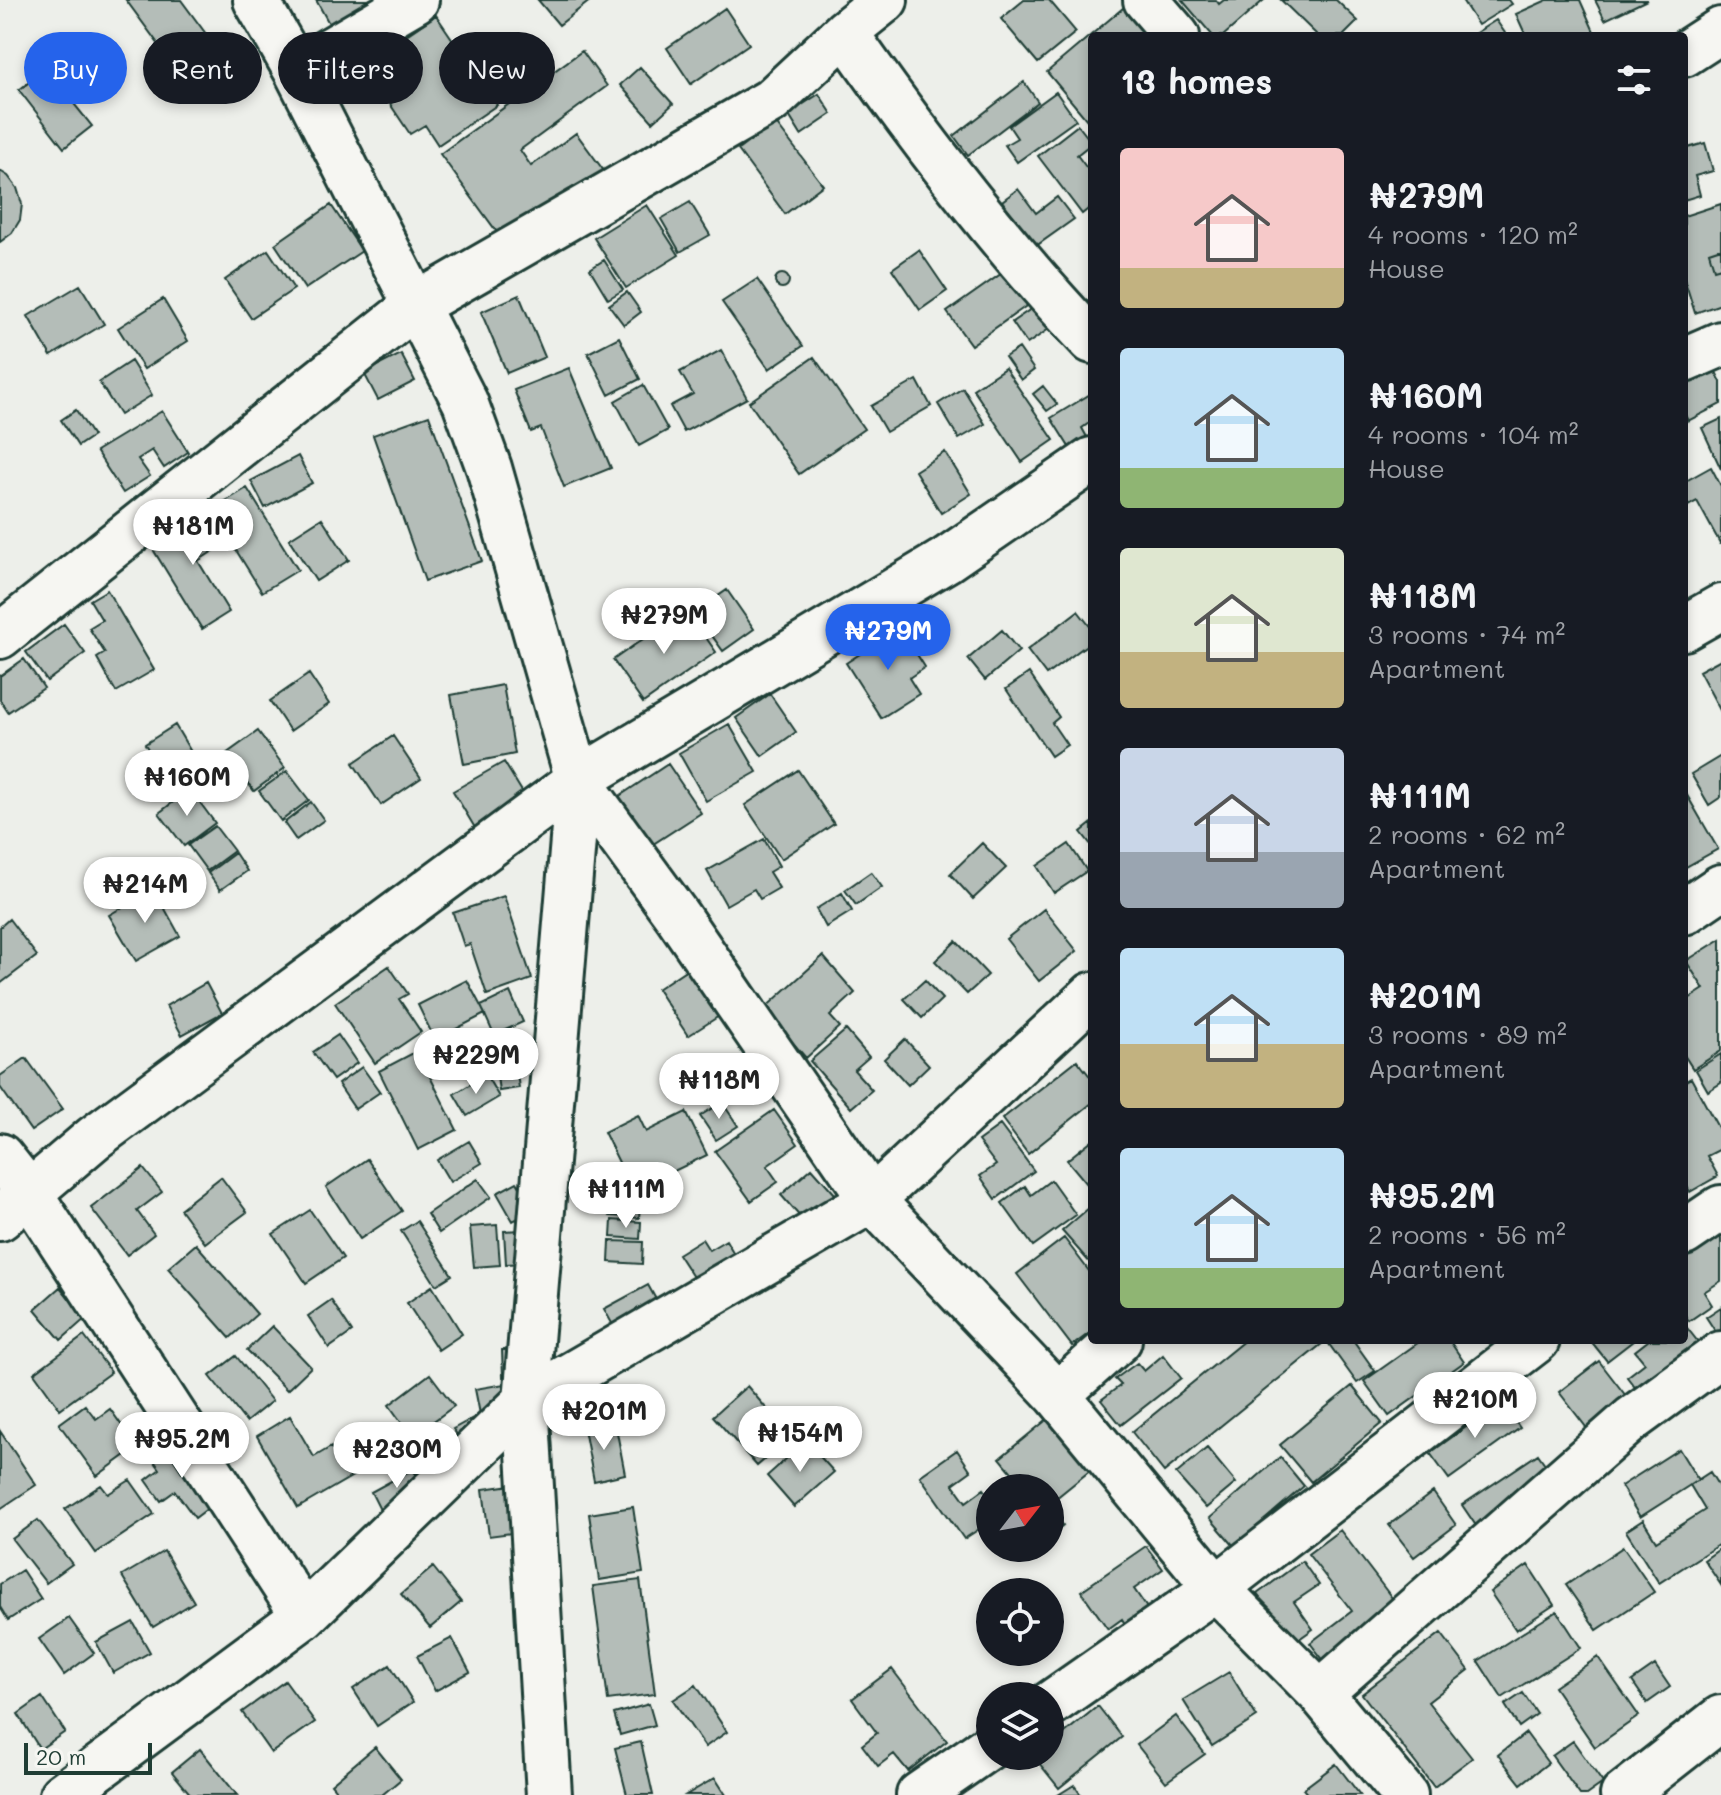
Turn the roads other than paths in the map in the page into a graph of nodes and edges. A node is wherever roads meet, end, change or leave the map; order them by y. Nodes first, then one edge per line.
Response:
1 (256, 0) edge
2 (416, 0) edge
3 (885, 0) edge
4 (1146, 0) edge
5 (1716, 0) edge
6 (1721, 15) edge
7 (1721, 30) edge
8 (361, 32) edge
9 (845, 32) junction
10 (1174, 32) edge
11 (278, 38) edge
12 (1688, 51) edge
13 (313, 104) edge
14 (416, 305) junction
15 (1088, 336) edge
16 (1721, 344) edge
17 (1688, 358) edge
18 (1087, 471) edge
19 (1721, 607) edge
20 (1688, 626) edge
21 (0, 636) edge
22 (578, 780) junction
23 (1721, 887) edge
24 (1688, 909) edge
25 (1088, 999) edge
26 (0, 1156) edge
27 (872, 1200) junction
28 (15, 1206) edge
29 (1721, 1208) edge
30 (1688, 1230) edge
31 (1114, 1344) edge
32 (1532, 1344) edge
33 (1721, 1354) edge
34 (1057, 1395) junction
35 (526, 1401) junction
36 (1216, 1588) junction
37 (304, 1616) junction
38 (1320, 1693) junction
39 (1064, 1694) edge
40 (1721, 1718) edge
41 (976, 1756) edge
42 (62, 1795) edge
43 (549, 1795) edge
44 (919, 1795) edge
45 (1405, 1795) edge
46 (1623, 1795) edge

1 - 11 street
2 - 8 street
3 - 9 street
4 - 10 street
5 - 6 street
7 - 12 street
9 - 14 street
9 - 15 street
13 - 14 street
14 - 21 street
14 - 22 street
16 - 17 street
18 - 22 street
19 - 20 street
22 - 27 street
22 - 28 street
22 - 35 street
23 - 24 street
25 - 27 street
26 - 28 street
27 - 34 street
27 - 35 street
28 - 37 street
29 - 30 street
31 - 34 street
32 - 36 street
33 - 38 street
34 - 36 street
35 - 37 street
35 - 43 street
36 - 38 street
36 - 39 street
37 - 42 street
38 - 45 street
40 - 46 street
41 - 44 street

